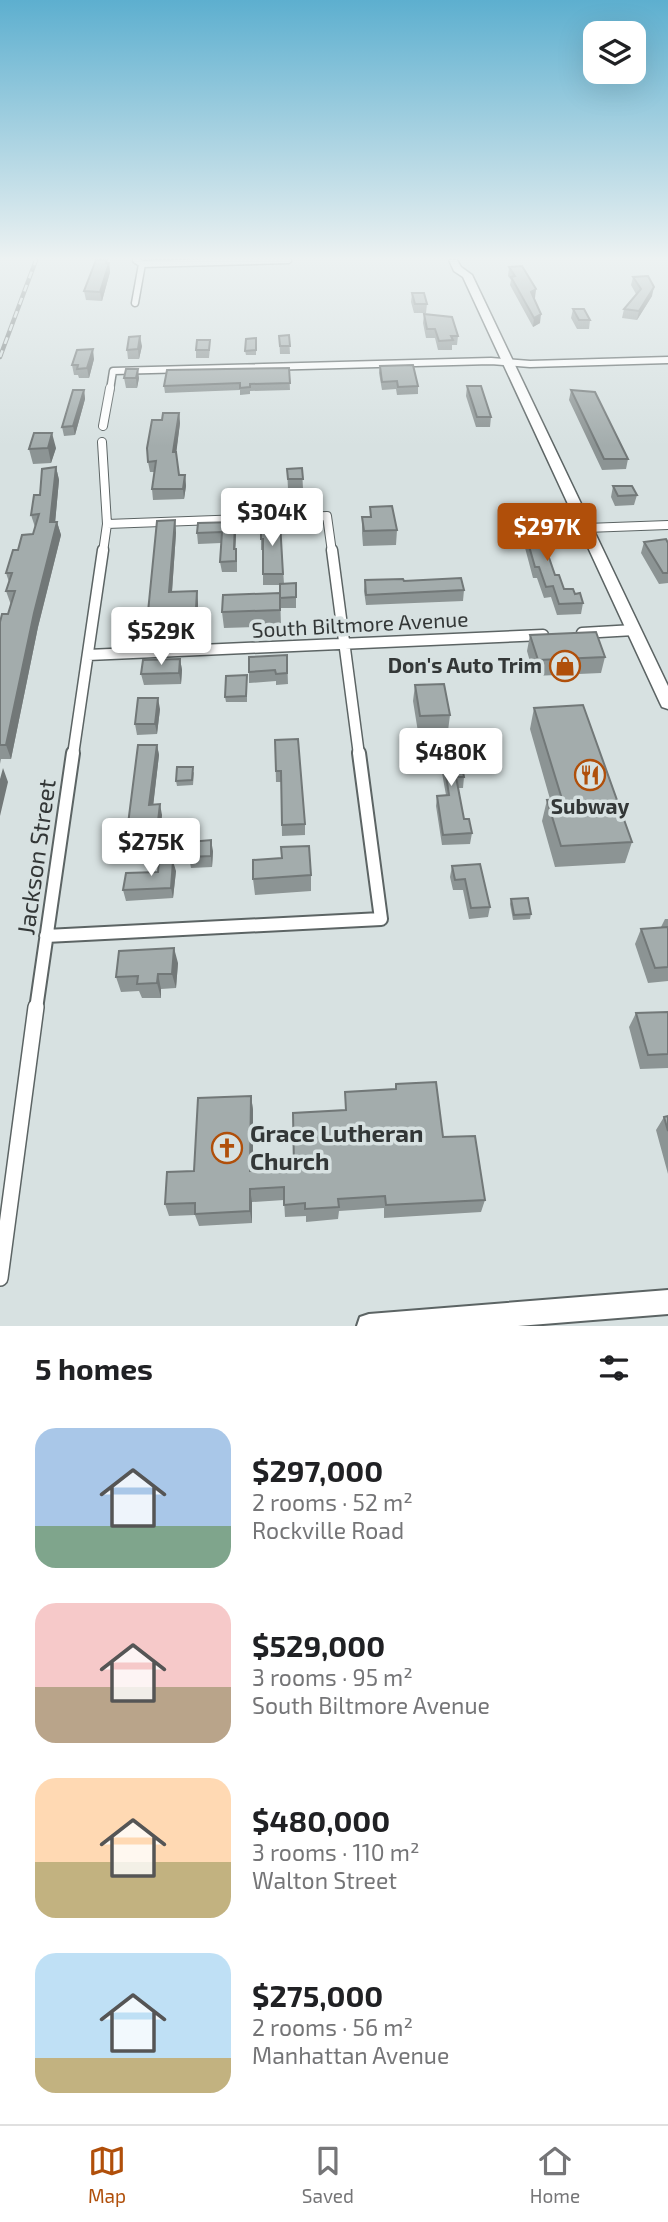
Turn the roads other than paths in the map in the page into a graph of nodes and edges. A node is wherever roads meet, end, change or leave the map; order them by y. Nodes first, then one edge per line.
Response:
1 (489, 322) edge
2 (668, 360) edge
3 (508, 362) junction
4 (103, 426) dead end
5 (103, 442) dead end
6 (107, 524) junction
7 (668, 525) edge
8 (586, 528) junction
9 (634, 631) junction
10 (551, 634) edge
11 (565, 634) edge
12 (344, 643) junction
13 (88, 655) junction
14 (668, 703) edge
15 (46, 936) junction
16 (0, 1278) edge
17 (668, 1302) edge
18 (369, 1326) edge

1 - 3 main road
2 - 3 street
3 - 4 street
3 - 8 main road
5 - 6 street, Jackson Street
6 - 12 street
6 - 13 street, Jackson Street
7 - 8 street
8 - 9 main road
9 - 11 street
9 - 14 main road
10 - 12 street, South Biltmore Avenue
12 - 13 street, South Biltmore Avenue
12 - 15 street
13 - 15 street, Jackson Street
15 - 16 street, Jackson Street
17 - 18 main road

